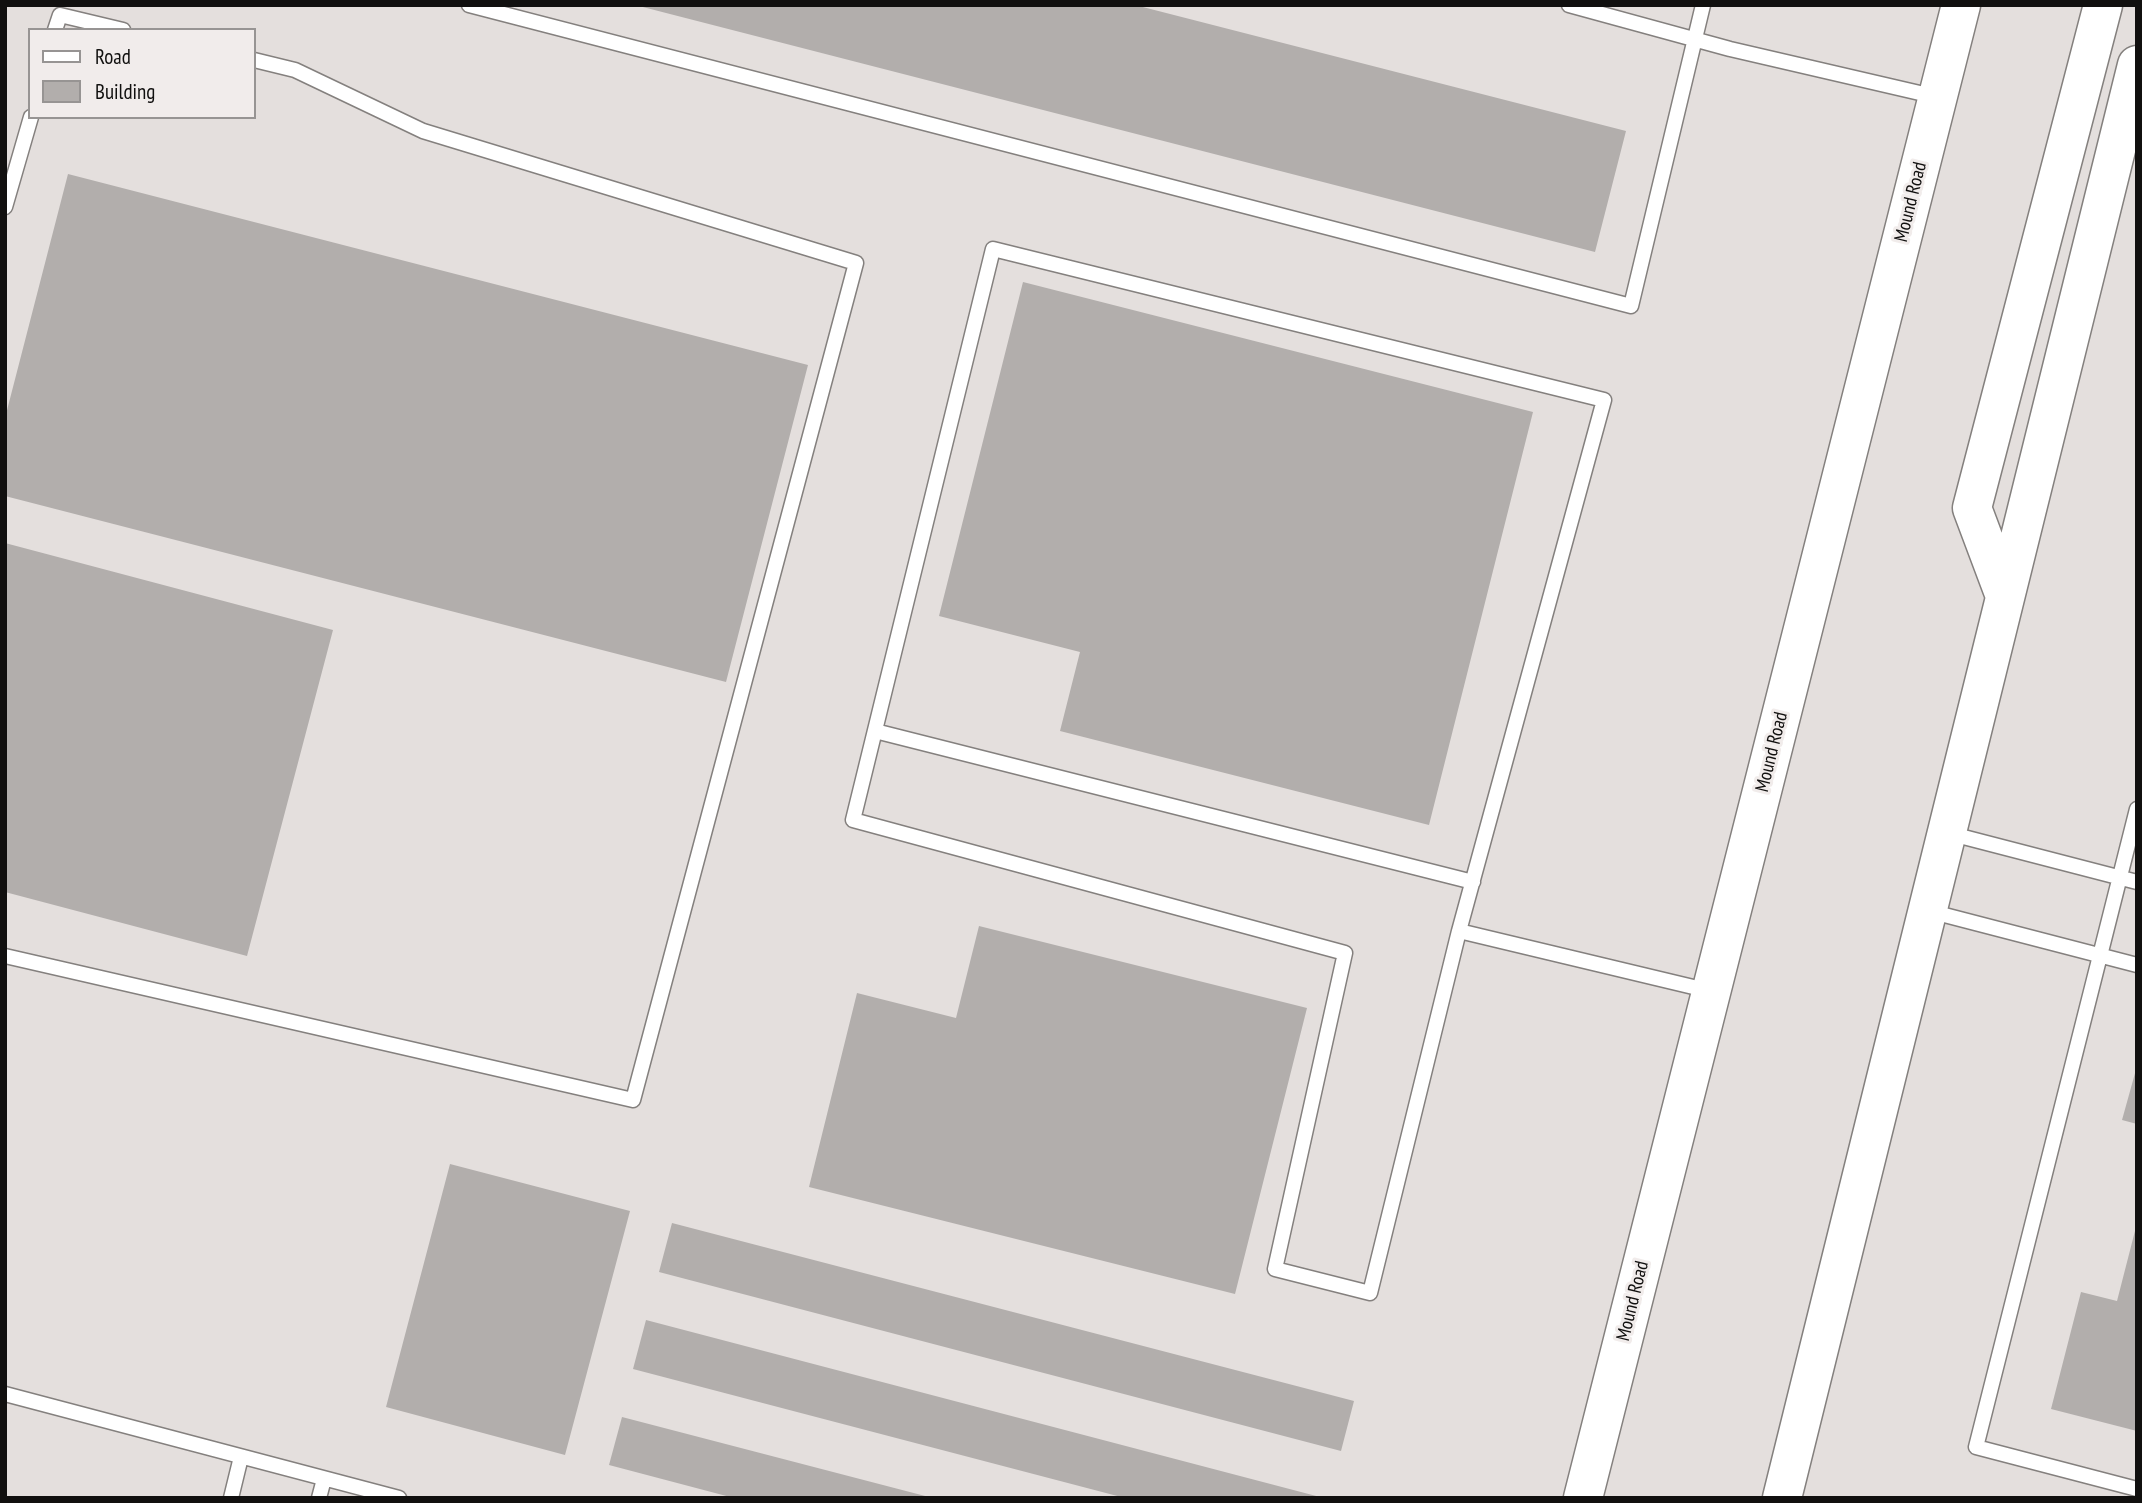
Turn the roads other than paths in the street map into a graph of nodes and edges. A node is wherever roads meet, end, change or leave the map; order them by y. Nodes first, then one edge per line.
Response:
1 (469, 5) edge
2 (1569, 5) edge
3 (1703, 5) edge
4 (1961, 5) edge
5 (2103, 5) edge
6 (56, 28) edge
7 (115, 28) edge
8 (1696, 38) junction
9 (256, 60) edge
10 (2137, 65) edge
11 (1938, 97) junction
12 (30, 119) edge
13 (5, 207) edge
14 (2005, 596) junction
15 (875, 731) junction
16 (2137, 809) edge
17 (1947, 833) junction
18 (2119, 878) junction
19 (2137, 882) edge
20 (1473, 883) junction
21 (1927, 910) junction
22 (1459, 931) junction
23 (5, 956) edge
24 (2100, 956) junction
25 (2137, 965) edge
26 (1712, 991) junction
27 (5, 1394) edge
28 (241, 1457) junction
29 (324, 1479) junction
30 (2137, 1489) edge
31 (232, 1498) edge
32 (319, 1498) edge
33 (399, 1498) edge
34 (1583, 1498) edge
35 (1782, 1498) edge

1 - 8 lane
2 - 8 lane
3 - 8 lane
4 - 11 main road, Mound Road
5 - 14 main road
6 - 7 lane
8 - 11 lane
9 - 23 lane
10 - 14 main road
11 - 26 main road, Mound Road
12 - 13 lane
14 - 17 main road
15 - 20 lane
15 - 20 lane
15 - 22 lane
16 - 18 lane
17 - 18 lane
17 - 21 main road
18 - 19 lane
18 - 24 lane
20 - 22 lane
21 - 24 lane
21 - 35 main road
22 - 26 lane
24 - 25 lane
24 - 30 lane
26 - 34 main road, Mound Road
27 - 28 lane
28 - 29 lane
28 - 31 lane
29 - 32 lane
29 - 33 lane

